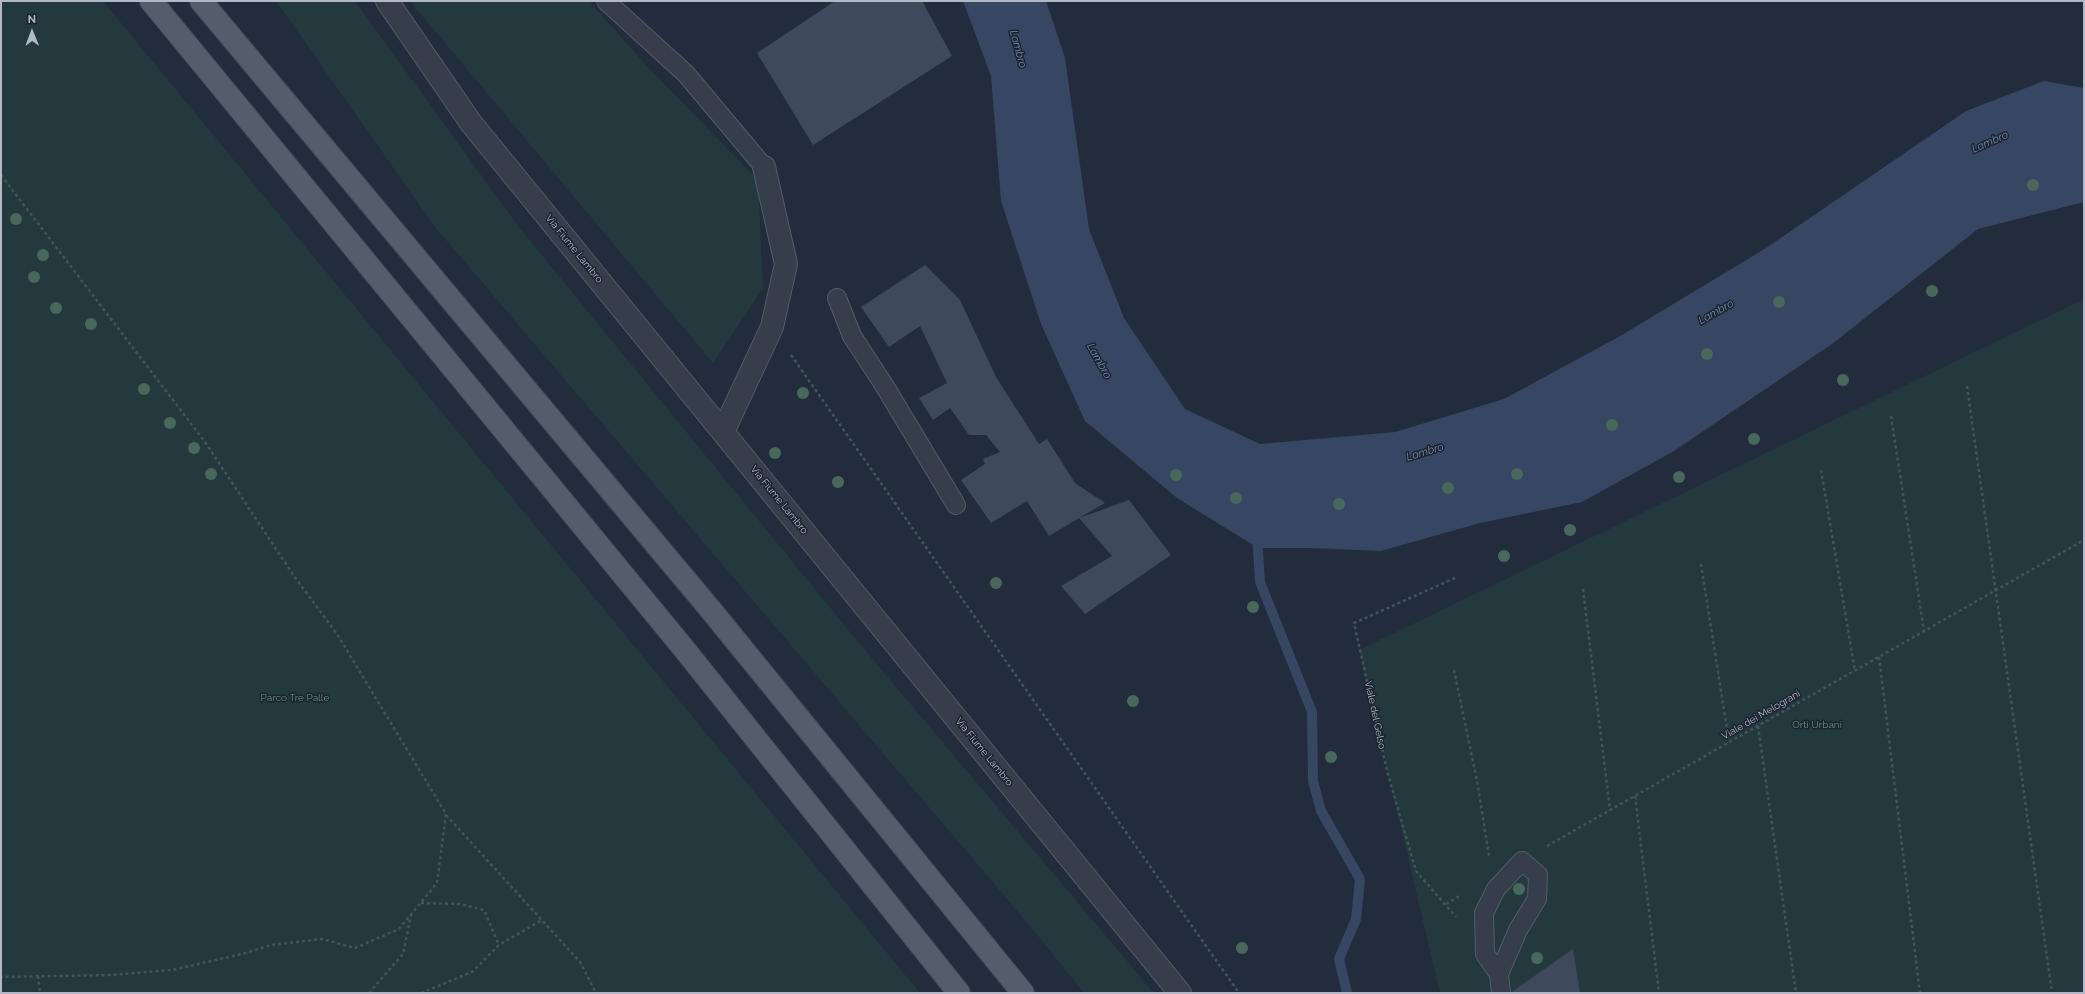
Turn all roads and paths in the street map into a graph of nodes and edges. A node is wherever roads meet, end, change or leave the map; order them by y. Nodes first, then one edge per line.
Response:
1 (151, 1) edge
2 (201, 1) edge
3 (387, 1) edge
4 (606, 1) edge
5 (764, 167) joint
6 (1, 175) edge
7 (837, 298) dead end
8 (772, 327) junction
9 (1967, 386) dead end
10 (1891, 416) dead end
11 (723, 432) junction
12 (1821, 470) dead end
13 (956, 506) dead end
14 (2084, 540) edge
15 (1701, 564) dead end
16 (1455, 578) dead end
17 (1583, 589) dead end
18 (1995, 590) junction
19 (1924, 631) junction
20 (1879, 657) junction
21 (1454, 670) dead end
22 (1855, 671) junction
23 (1758, 726) junction
24 (1729, 742) junction
25 (1635, 796) junction
26 (1610, 810) junction
27 (446, 814) junction
28 (1489, 857) dead end
29 (1522, 861) junction
30 (1465, 893) dead end
31 (421, 903) junction
32 (411, 915) junction
33 (542, 920) junction
34 (499, 945) junction
35 (1499, 974) junction
36 (38, 976) junction
37 (1, 977) edge
38 (40, 993) edge
39 (369, 993) edge
40 (420, 993) edge
41 (596, 993) edge
42 (959, 993) edge
43 (1023, 993) edge
44 (1180, 993) edge
45 (1239, 993) edge
46 (1501, 993) edge
47 (1659, 993) edge
48 (1796, 993) edge
49 (1920, 993) edge
50 (2052, 993) edge

1 - 42 main road
2 - 43 main road
3 - 11 street, Via Fiume Lambro
4 - 5 lane
5 - 8 street
6 - 27 path
7 - 13 lane
8 - 11 street
8 - 45 path
9 - 18 path
10 - 19 path
11 - 44 street, Via Fiume Lambro
12 - 22 path
14 - 18 path, Viale dei Melograni
15 - 24 path
16 - 30 path, Viale del Gelso
17 - 26 path
18 - 19 path, Viale dei Melograni
18 - 50 path
19 - 20 path, Viale dei Melograni
20 - 22 path, Viale dei Melograni
20 - 49 path
21 - 28 path
22 - 23 path, Viale dei Melograni
23 - 24 path, Viale dei Melograni
23 - 48 path
24 - 25 path, Viale dei Melograni
25 - 26 path, Viale dei Melograni
25 - 47 path
26 - 29 path, Viale dei Melograni
27 - 31 path
27 - 33 path
29 - 35 lane
29 - 35 lane
31 - 32 path
31 - 34 path
32 - 36 path
32 - 39 path
33 - 34 path
33 - 41 path
34 - 40 path
35 - 46 lane
36 - 37 path
36 - 38 path

